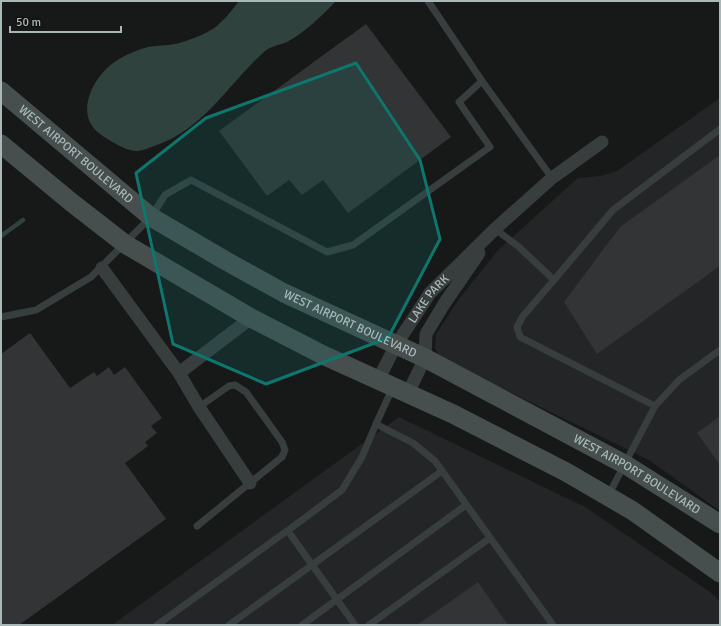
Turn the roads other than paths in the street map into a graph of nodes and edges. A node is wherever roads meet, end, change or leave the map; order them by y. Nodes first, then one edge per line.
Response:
1 (428, 1) edge
2 (482, 81) junction
3 (1, 91) edge
4 (720, 129) edge
5 (602, 142) dead end
6 (1, 144) edge
7 (552, 178) junction
8 (151, 217) junction
9 (495, 229) junction
10 (125, 244) junction
11 (102, 268) junction
12 (554, 280) junction
13 (1, 317) edge
14 (251, 318) junction
15 (396, 345) junction
16 (720, 350) edge
17 (425, 358) junction
18 (179, 373) junction
19 (393, 386) junction
20 (655, 406) junction
21 (199, 407) junction
22 (376, 424) junction
23 (626, 465) junction
24 (442, 471) junction
25 (250, 483) junction
26 (608, 496) junction
27 (466, 505) junction
28 (720, 524) edge
29 (197, 526) dead end
30 (288, 531) junction
31 (490, 538) junction
32 (312, 565) junction
33 (720, 573) edge
34 (337, 600) junction
35 (157, 625) edge
36 (229, 625) edge
37 (302, 625) edge
38 (355, 625) edge
39 (369, 625) edge
40 (553, 625) edge

1 - 2 lane
2 - 7 lane
2 - 8 lane
3 - 8 main road, WEST AIRPORT BOULEVARD
4 - 12 lane
5 - 7 street, LAKE PARK
6 - 10 main road
7 - 9 street, LAKE PARK
8 - 10 lane
8 - 15 main road, WEST AIRPORT BOULEVARD
9 - 12 lane
9 - 15 street, LAKE PARK
9 - 17 street, LAKE PARK
10 - 11 lane
10 - 14 main road
11 - 13 lane
11 - 18 street
12 - 20 lane
14 - 18 street
14 - 19 main road
15 - 17 main road, WEST AIRPORT BOULEVARD
15 - 19 street, LAKE PARK
16 - 20 lane
17 - 19 street, LAKE PARK
17 - 23 main road, WEST AIRPORT BOULEVARD
18 - 21 street
19 - 22 lane
19 - 26 main road
20 - 23 lane
21 - 25 street
21 - 25 lane
22 - 24 lane
22 - 30 lane
23 - 26 lane
23 - 28 main road, WEST AIRPORT BOULEVARD
24 - 27 lane
24 - 32 lane
25 - 29 lane
26 - 33 main road
27 - 31 lane
27 - 34 lane
30 - 32 lane
30 - 35 lane
31 - 39 lane
31 - 40 lane
32 - 34 lane
32 - 36 lane
34 - 37 lane
34 - 38 lane

